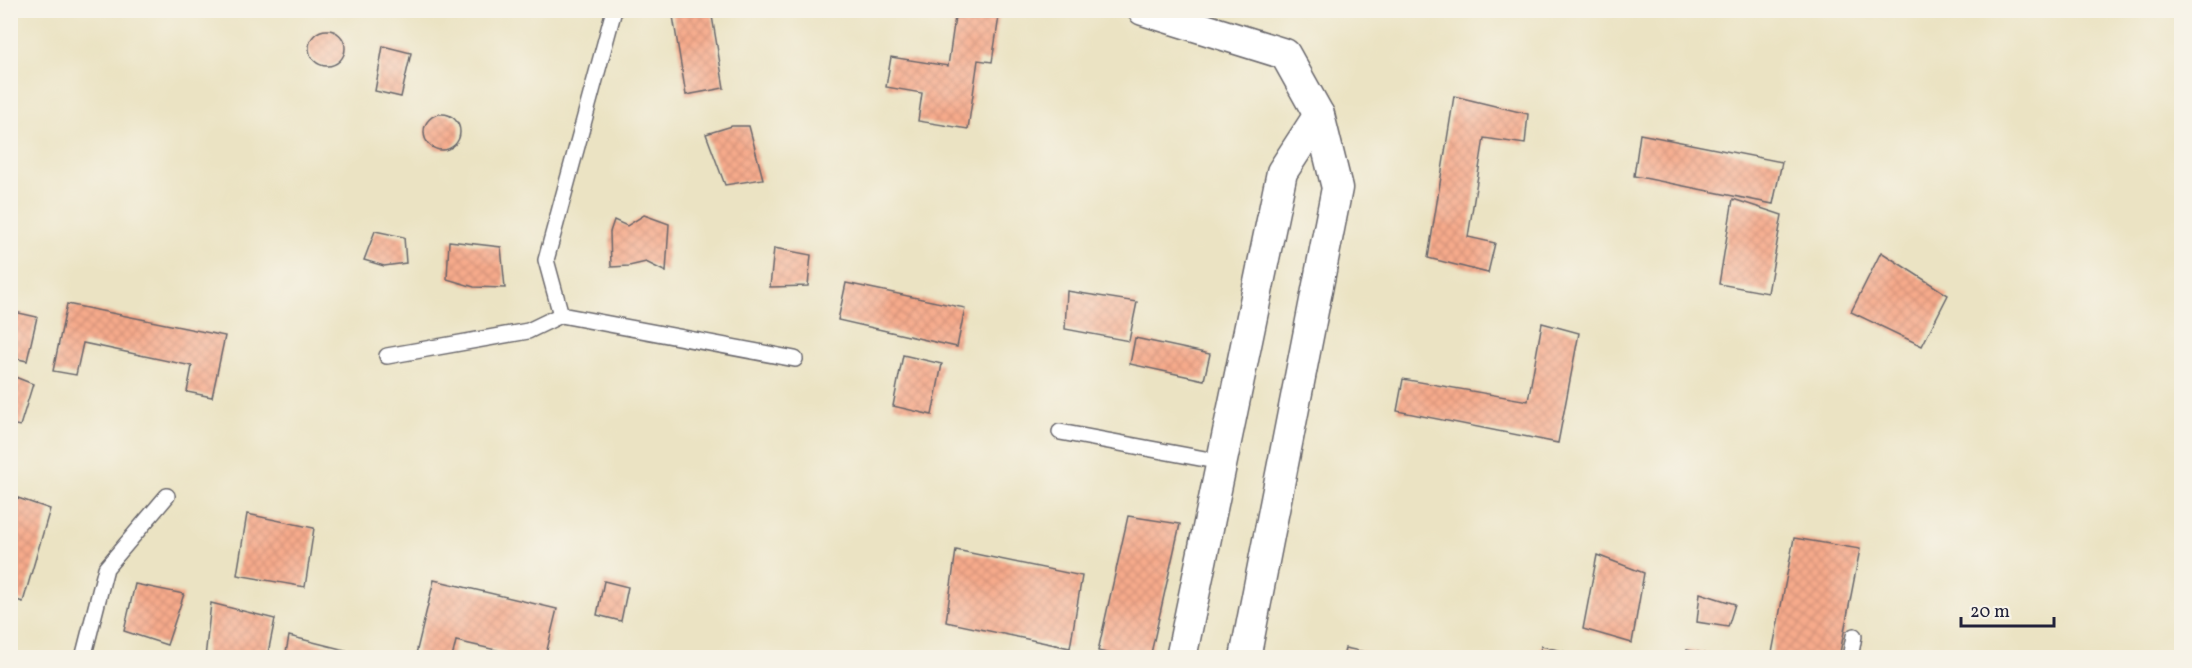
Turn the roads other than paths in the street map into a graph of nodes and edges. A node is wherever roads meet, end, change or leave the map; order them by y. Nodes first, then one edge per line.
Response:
1 (614, 10) edge
2 (1143, 10) edge
3 (1319, 115) junction
4 (561, 315) junction
5 (387, 356) dead end
6 (795, 359) dead end
7 (1060, 432) dead end
8 (1221, 462) junction
9 (167, 496) dead end
10 (1854, 636) dead end
11 (83, 657) edge
12 (1181, 657) edge
13 (1245, 657) edge
14 (1850, 657) edge

1 - 4 lane
2 - 3 street
3 - 8 street
3 - 13 street
4 - 5 lane
4 - 6 lane
7 - 8 lane
8 - 12 street
9 - 11 lane
10 - 14 lane

